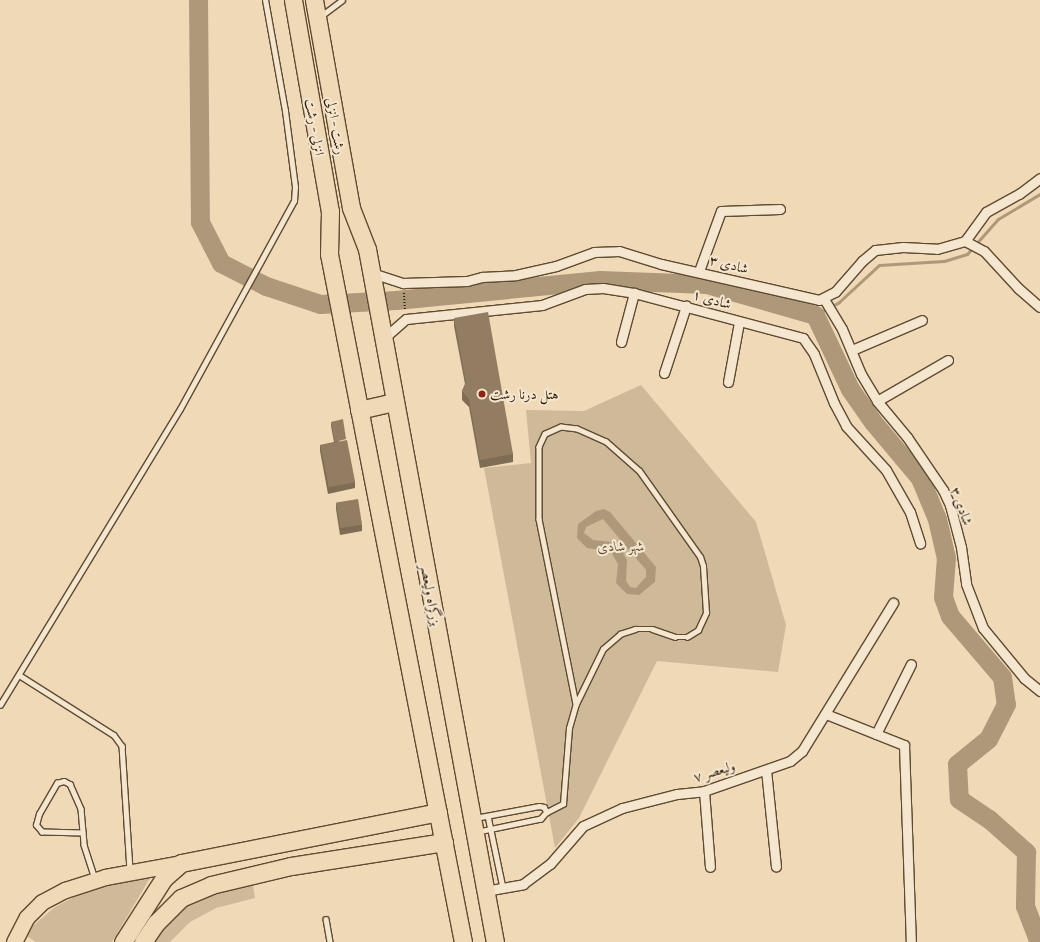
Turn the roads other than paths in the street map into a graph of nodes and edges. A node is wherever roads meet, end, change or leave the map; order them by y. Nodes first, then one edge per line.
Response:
1 (265, 0) edge
2 (293, 0) edge
3 (314, 0) edge
4 (342, 0) edge
5 (318, 18) junction
6 (1040, 178) edge
7 (780, 209) dead end
8 (965, 241) junction
9 (368, 249) joint
10 (699, 271) junction
11 (372, 275) junction
12 (634, 293) junction
13 (824, 298) junction
14 (686, 306) junction
15 (1040, 307) edge
16 (922, 320) dead end
17 (739, 322) junction
18 (383, 334) junction
19 (621, 342) dead end
20 (852, 350) junction
21 (948, 360) dead end
22 (664, 373) dead end
23 (728, 382) dead end
24 (877, 401) junction
25 (395, 402) junction
26 (360, 410) junction
27 (920, 543) dead end
28 (893, 603) dead end
29 (911, 664) dead end
30 (19, 675) junction
31 (1040, 691) edge
32 (576, 704) junction
33 (0, 706) edge
34 (826, 714) junction
35 (876, 734) junction
36 (766, 770) junction
37 (704, 791) junction
38 (438, 812) junction
39 (547, 812) junction
40 (488, 816) junction
41 (473, 826) junction
42 (491, 829) junction
43 (83, 833) junction
44 (286, 841) junction
45 (444, 842) junction
46 (220, 855) junction
47 (181, 863) junction
48 (291, 866) junction
49 (776, 866) dead end
50 (710, 867) dead end
51 (130, 872) junction
52 (96, 880) junction
53 (224, 880) junction
54 (503, 888) junction
55 (485, 891) junction
56 (326, 919) dead end
57 (14, 942) edge
58 (123, 942) edge
59 (143, 942) edge
60 (330, 942) edge
61 (463, 942) edge
62 (495, 942) edge
63 (911, 942) edge

1 - 30 lane
2 - 26 highway, انزلی - رشت
3 - 5 highway, رشت - انزلی
4 - 5 lane
5 - 9 highway, رشت - انزلی
6 - 8 street
7 - 10 street
8 - 13 street
8 - 15 street
9 - 11 highway, بزرگراه ولیعصر
10 - 11 street, شادی ۳
10 - 13 street, شادی ۳
11 - 18 highway, بزرگراه ولیعصر
12 - 14 street, شادی ۱
12 - 18 street, شادی ۱
12 - 19 street
13 - 20 street, شادی ۳
14 - 17 street, شادی ۱
14 - 22 street
16 - 20 street
17 - 23 street
17 - 27 street, شادی ۱
18 - 25 highway, بزرگراه ولیعصر
20 - 24 street, شادی ۳
21 - 24 street
24 - 31 street, شادی ۳
25 - 26 highway
25 - 41 highway, بزرگراه ولیعصر
26 - 38 highway
28 - 34 street, ولیعصر ۷
29 - 35 street
30 - 33 lane
30 - 51 lane
32 - 32 lane
32 - 39 lane
34 - 35 street
34 - 36 street, ولیعصر ۷
35 - 63 street
36 - 37 street, ولیعصر ۷
36 - 49 street
37 - 50 street
37 - 54 street, ولیعصر ۷
38 - 44 highway
38 - 45 highway
39 - 40 lane
39 - 42 lane
40 - 41 lane
40 - 42 lane
41 - 42 lane
41 - 55 highway, بزرگراه ولیعصر
42 - 54 lane
43 - 43 lane
43 - 52 lane
44 - 46 highway
44 - 48 highway
45 - 48 highway
45 - 61 highway
46 - 47 highway
46 - 53 highway
47 - 51 main road
47 - 58 highway
48 - 53 highway
51 - 52 main road
52 - 57 main road
53 - 59 highway
54 - 55 street, ولیعصر ۷
55 - 62 highway, بزرگراه ولیعصر
56 - 60 lane

